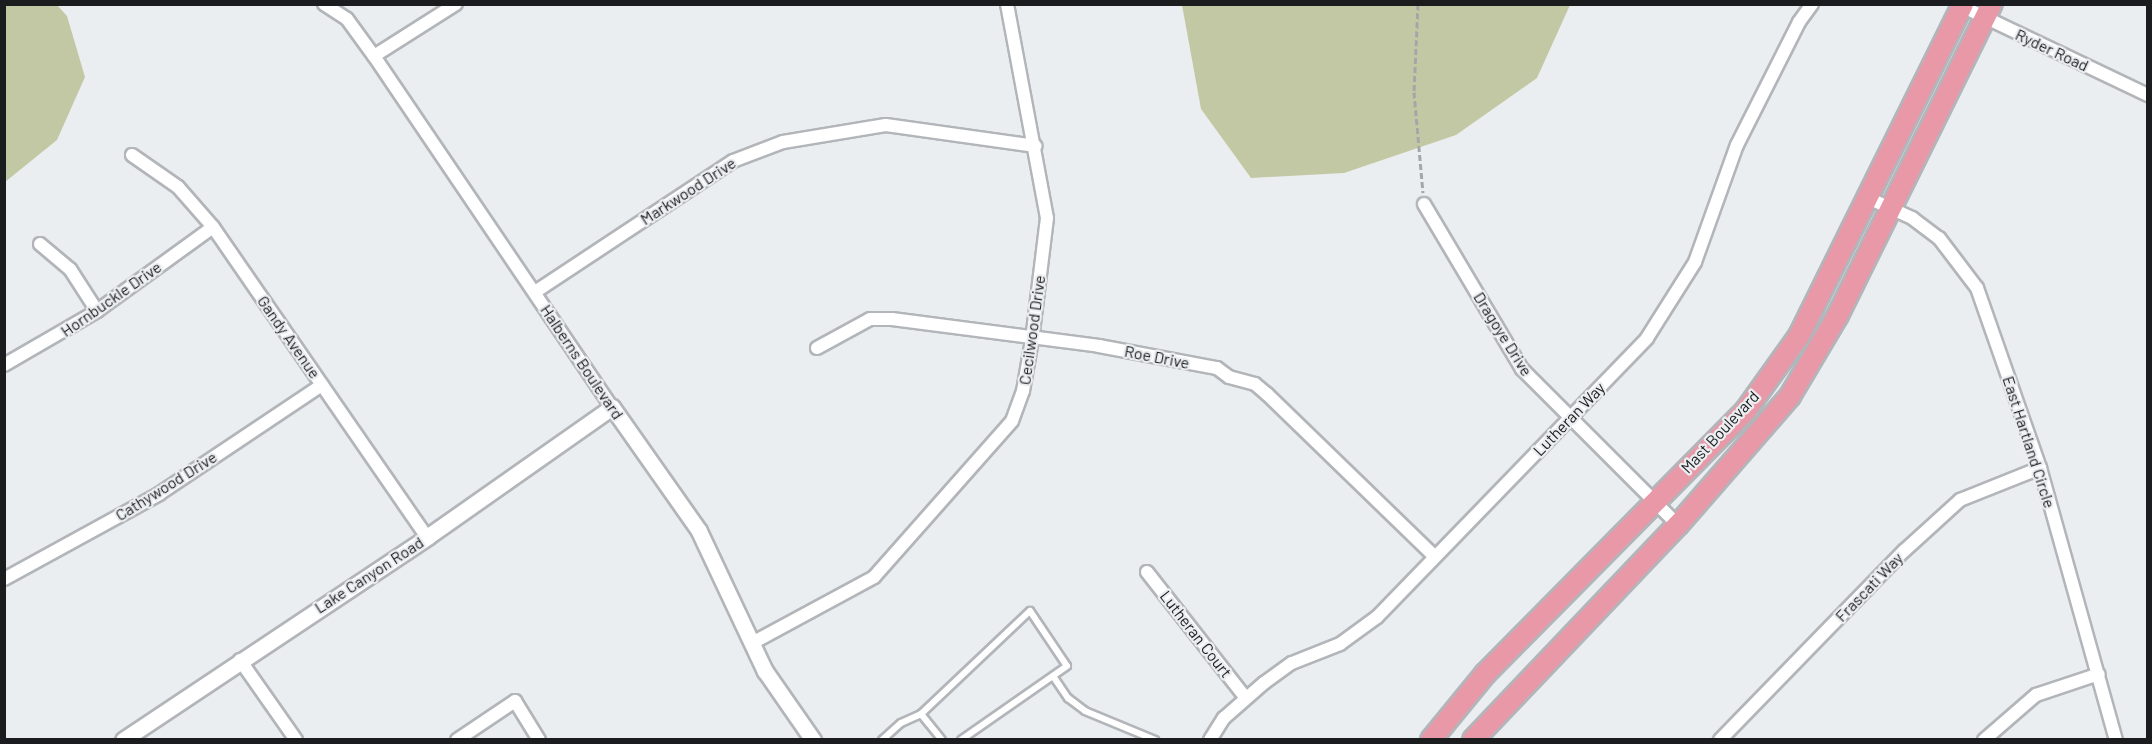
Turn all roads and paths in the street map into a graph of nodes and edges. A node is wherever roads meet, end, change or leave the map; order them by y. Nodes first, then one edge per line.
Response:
1 (324, 4) edge
2 (456, 4) edge
3 (1006, 4) edge
4 (1418, 4) edge
5 (1812, 4) edge
6 (1961, 5) edge
7 (1988, 12) edge
8 (374, 56) junction
9 (2148, 95) edge
10 (1036, 146) junction
11 (132, 155) dead end
12 (1866, 197) junction
13 (1424, 204) joint
14 (1890, 210) junction
15 (213, 227) junction
16 (40, 244) dead end
17 (535, 292) junction
18 (97, 311) junction
19 (1032, 340) junction
20 (817, 348) dead end
21 (4, 365) edge
22 (322, 384) junction
23 (612, 407) junction
24 (1571, 419) junction
25 (2040, 468) junction
26 (1654, 502) junction
27 (1678, 525) junction
28 (427, 537) junction
29 (1434, 555) junction
30 (1147, 572) dead end
31 (4, 579) edge
32 (754, 642) junction
33 (240, 660) junction
34 (2099, 674) junction
35 (1053, 676) junction
36 (1245, 697) junction
37 (921, 714) junction
38 (123, 740) edge
39 (296, 740) edge
40 (457, 740) edge
41 (539, 740) edge
42 (813, 740) edge
43 (882, 740) edge
44 (942, 740) edge
45 (961, 740) edge
46 (1155, 740) edge
47 (1210, 740) edge
48 (1431, 740) edge
49 (1473, 740) edge
50 (1720, 740) edge
51 (1984, 740) edge
52 (2116, 740) edge

1 - 8 street, Halberns Boulevard
2 - 8 street
3 - 10 street, Cecilwood Drive
4 - 13 path
5 - 24 street, Lutheran Way
6 - 7 street, Ryder Road
6 - 12 main road, Mast Boulevard
7 - 9 street, Ryder Road
7 - 14 main road, Mast Boulevard
8 - 17 street, Halberns Boulevard
10 - 17 street, Markwood Drive
10 - 19 street, Cecilwood Drive
11 - 15 street, Gandy Avenue
12 - 14 street, East Hartland Circle
12 - 26 main road, Mast Boulevard
13 - 24 street, Dragoye Drive
14 - 25 street, East Hartland Circle
14 - 27 main road, Mast Boulevard
15 - 18 street, Hornbuckle Drive
15 - 22 street, Gandy Avenue
16 - 18 street
17 - 23 street, Halberns Boulevard
18 - 21 street, Hornbuckle Drive
19 - 20 street, Roe Drive
19 - 29 street, Roe Drive
19 - 32 street, Cecilwood Drive
22 - 28 street, Gandy Avenue
22 - 31 street, Cathywood Drive
23 - 28 street, Lake Canyon Road
23 - 32 street, Halberns Boulevard
24 - 26 street, Dragoye Drive
24 - 29 street, Lutheran Way
25 - 34 street, East Hartland Circle
25 - 50 street, Frascati Way
26 - 27 street, Dragoye Drive
26 - 48 main road, Mast Boulevard
27 - 49 main road, Mast Boulevard
28 - 33 street, Lake Canyon Road
29 - 36 street, Lutheran Way
30 - 36 street, Lutheran Court
32 - 42 street, Halberns Boulevard
33 - 38 street, Lake Canyon Road
33 - 39 street
34 - 51 street
34 - 52 street, East Hartland Circle
35 - 37 lane
35 - 45 lane
35 - 46 lane
36 - 47 street, Lutheran Way
37 - 43 lane
37 - 44 lane
40 - 41 street

